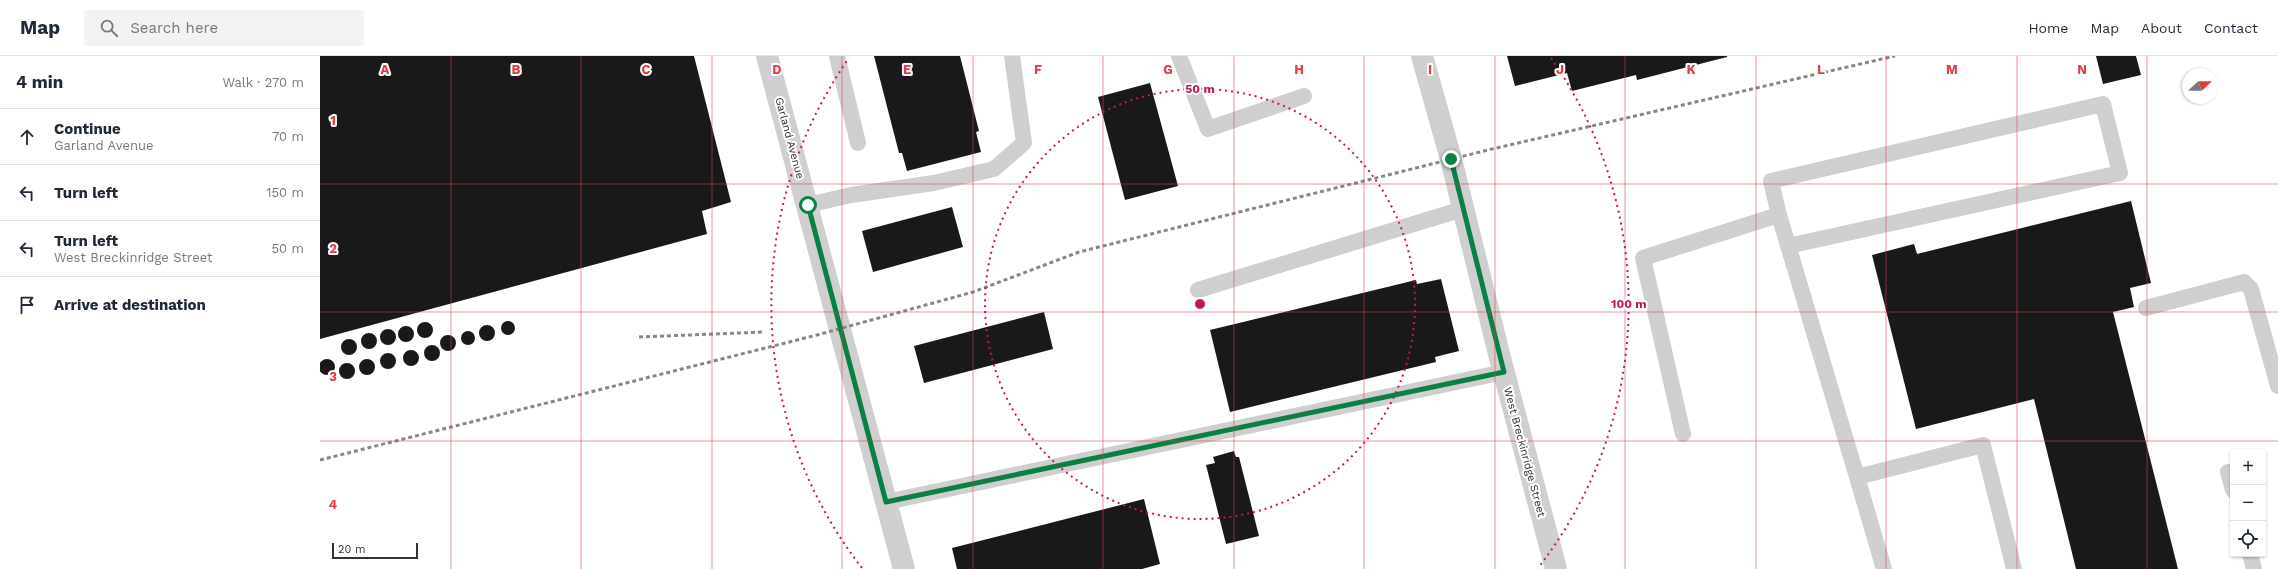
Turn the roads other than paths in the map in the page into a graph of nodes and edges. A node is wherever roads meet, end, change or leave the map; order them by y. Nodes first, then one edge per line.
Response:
1 (767, 56) edge
2 (837, 56) edge
3 (1012, 56) edge
4 (1179, 56) edge
5 (1422, 56) edge
6 (1304, 96) dead end
7 (858, 142) dead end
8 (808, 205) junction
9 (1463, 209) junction
10 (1778, 215) junction
11 (1788, 246) junction
12 (1198, 290) dead end
13 (2146, 308) dead end
14 (1504, 372) junction
15 (2278, 386) edge
16 (1683, 434) dead end
17 (2228, 472) dead end
18 (1857, 477) junction
19 (2232, 485) edge
20 (886, 502) junction
21 (2251, 557) edge
22 (904, 569) edge
23 (1556, 569) edge
24 (1884, 569) edge
25 (2014, 569) edge
26 (2254, 569) edge

1 - 8 street, Garland Avenue
2 - 7 lane
3 - 8 lane
4 - 6 lane
5 - 9 street, West Breckinridge Street
8 - 20 street, Garland Avenue
9 - 12 lane
9 - 14 street, West Breckinridge Street
10 - 11 lane
10 - 11 lane
10 - 16 lane
11 - 18 lane
13 - 15 lane
14 - 20 lane
14 - 23 street, West Breckinridge Street
17 - 19 lane
18 - 24 lane
18 - 25 lane
20 - 22 street, Garland Avenue
21 - 26 lane

